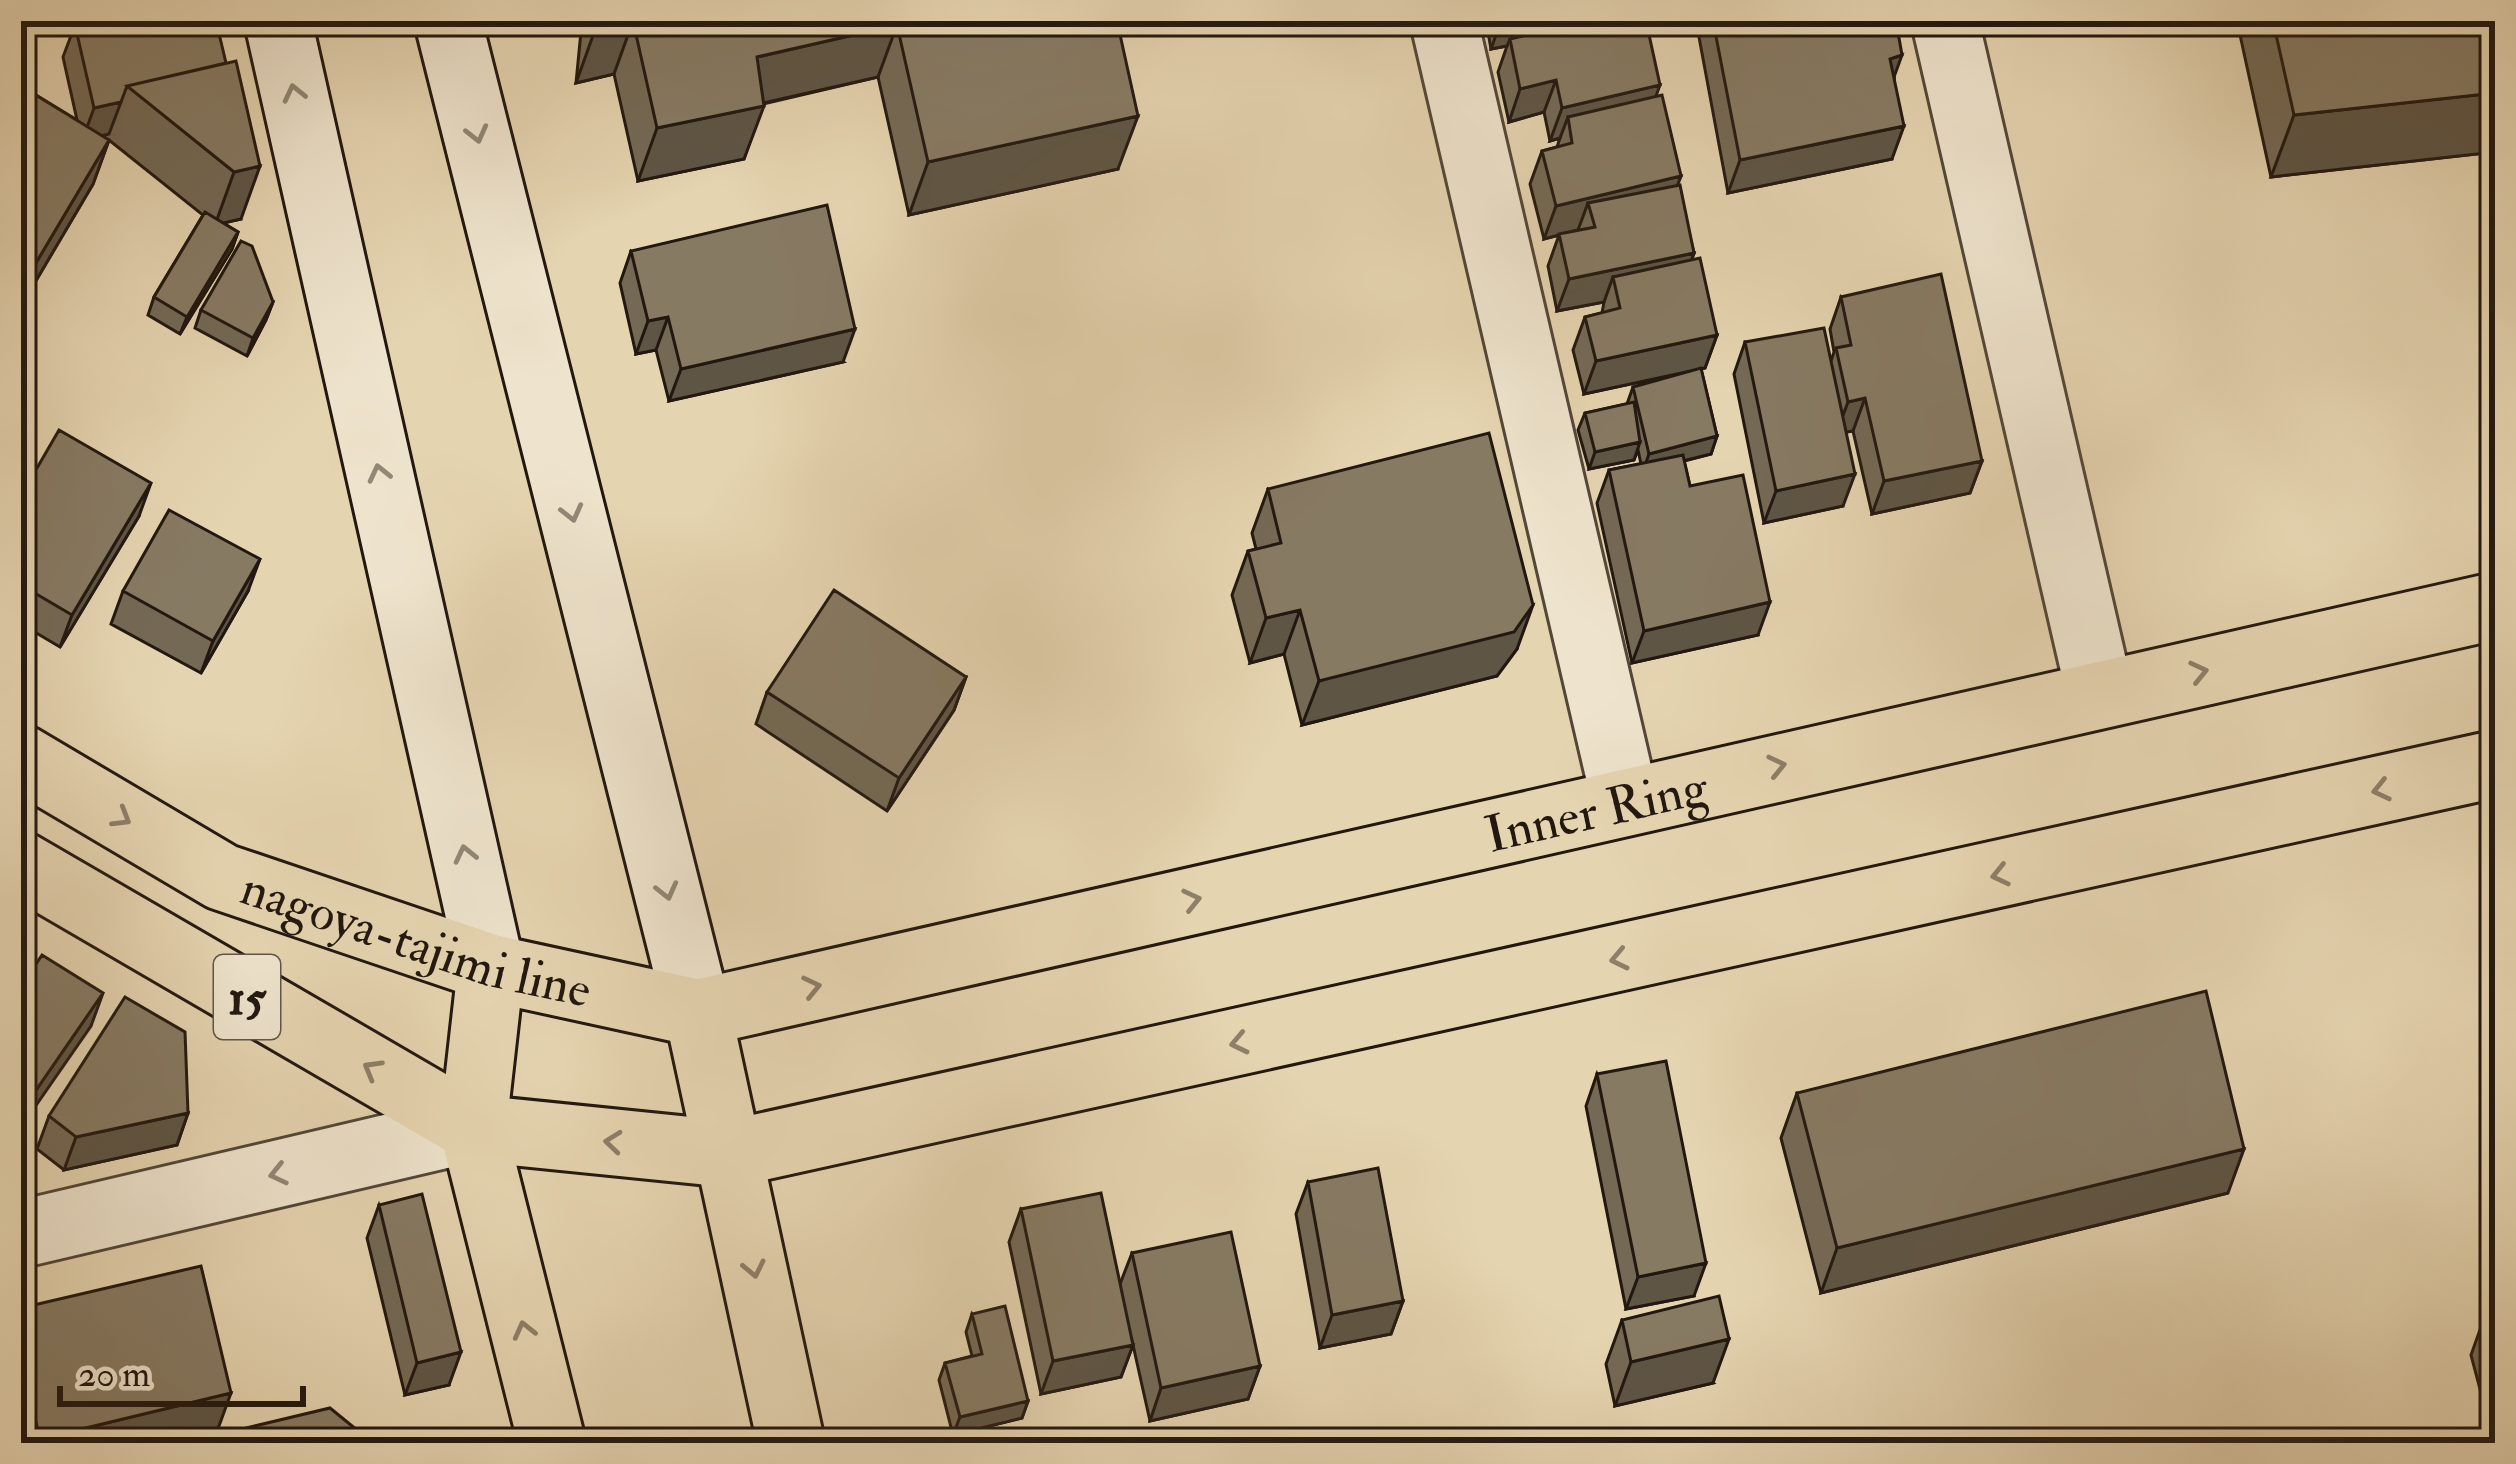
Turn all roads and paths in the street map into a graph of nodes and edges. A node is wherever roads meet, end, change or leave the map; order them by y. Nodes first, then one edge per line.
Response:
1 (278, 21) edge
2 (448, 21) edge
3 (1444, 21) edge
4 (1945, 21) edge
5 (2495, 606) edge
6 (2100, 694) junction
7 (21, 758) edge
8 (2495, 764) edge
9 (1625, 800) junction
10 (21, 866) edge
11 (491, 968) junction
12 (698, 1013) junction
13 (473, 1128) junction
14 (729, 1154) junction
15 (21, 1234) edge
16 (552, 1443) edge
17 (791, 1443) edge

11 -> 1 street
2 -> 12 street
3 - 9 street
4 - 6 street
6 -> 5 main road, Inner Ring
9 -> 6 main road, Inner Ring
7 -> 11 main road, nagoya-tajimi line / 15
8 -> 14 main road
12 -> 9 main road, Inner Ring
13 -> 10 main road, nagoya-tajimi line / 15
11 - 12 main road, nagoya-tajimi line / 15
11 - 13 main road
12 - 14 main road
14 -> 13 main road, nagoya-tajimi line / 15
13 -> 15 street
16 -> 13 main road
14 -> 17 main road

